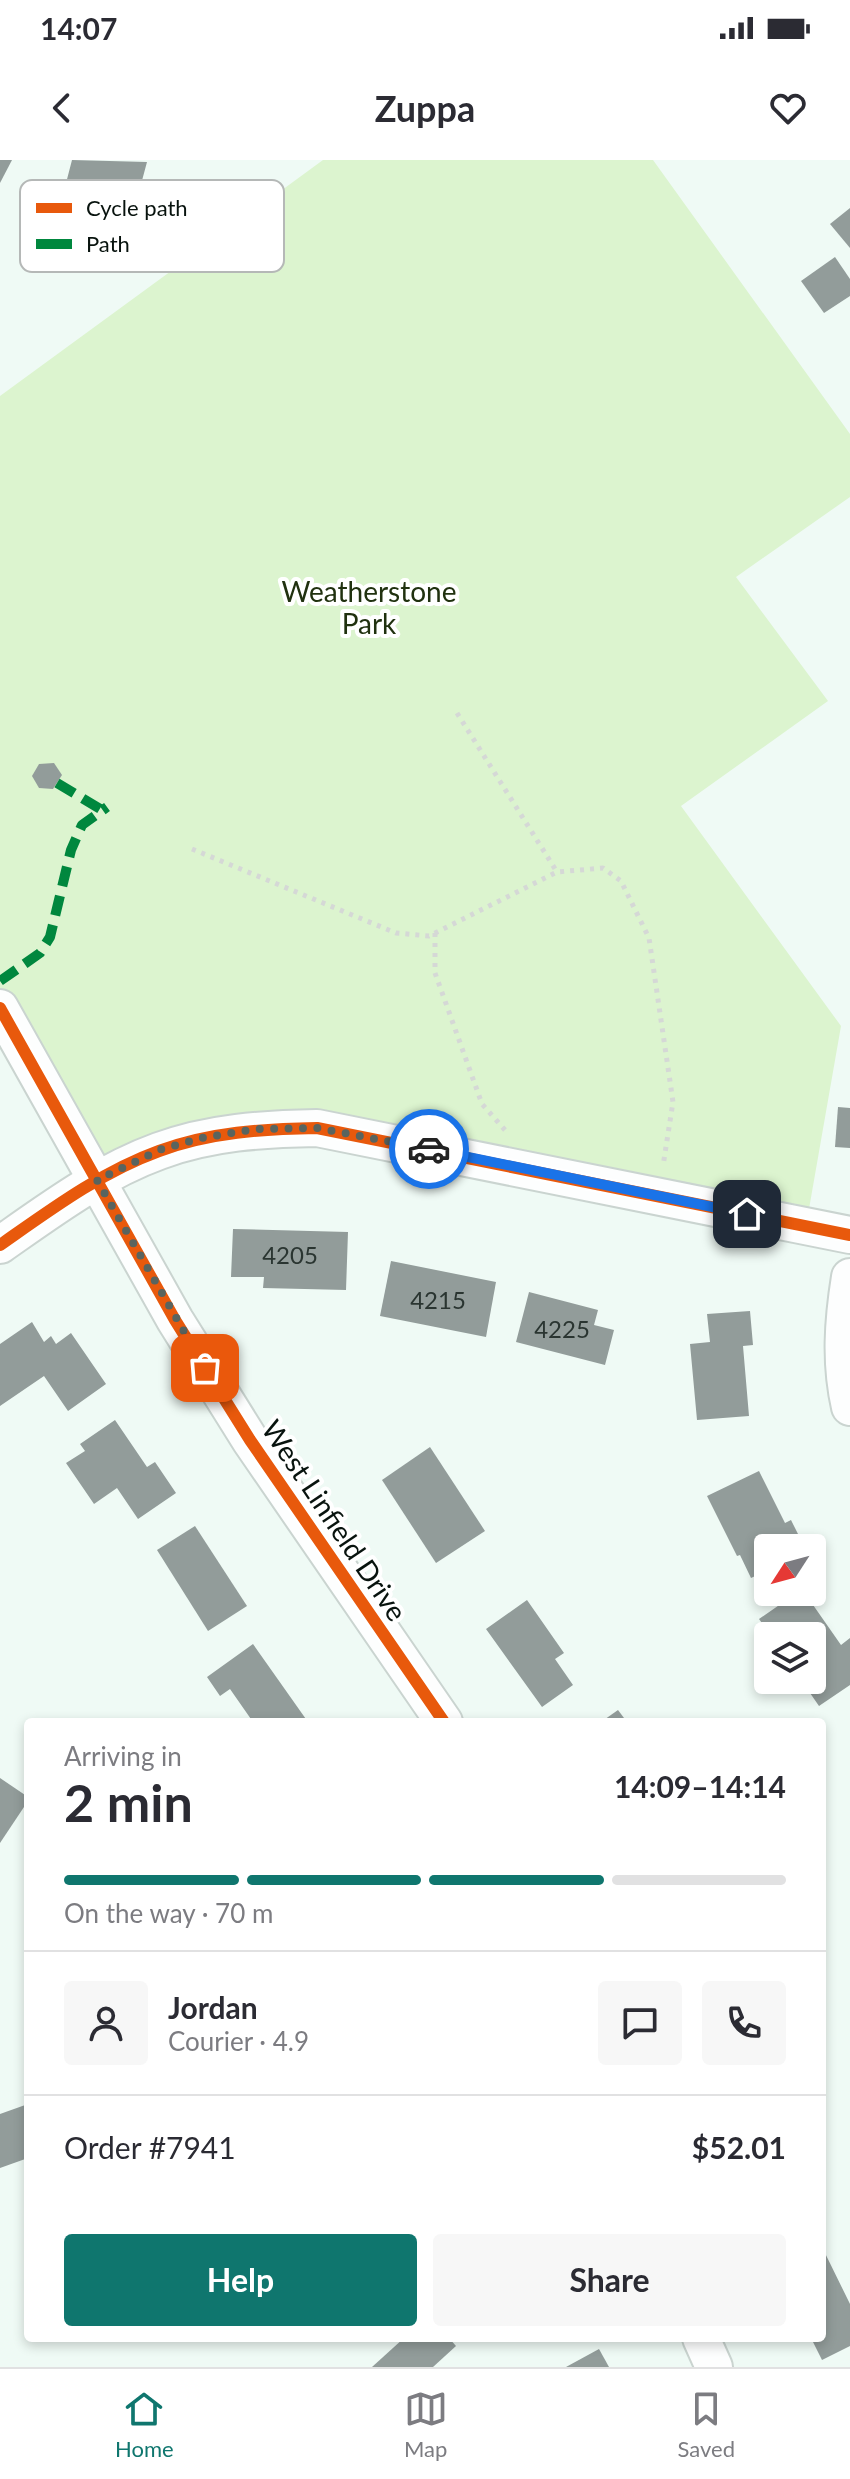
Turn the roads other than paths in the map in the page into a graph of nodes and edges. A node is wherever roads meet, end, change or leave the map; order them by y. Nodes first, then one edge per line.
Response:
1 (0, 1008) edge
2 (97, 1180) junction
3 (850, 1235) edge
4 (0, 1245) edge
5 (850, 1277) edge
6 (850, 1407) edge
7 (441, 1718) edge
8 (703, 2342) edge
9 (714, 2367) edge

1 - 2 street, West Linfield Drive
2 - 3 street
2 - 4 street
2 - 7 street, West Linfield Drive
5 - 6 street
8 - 9 street

